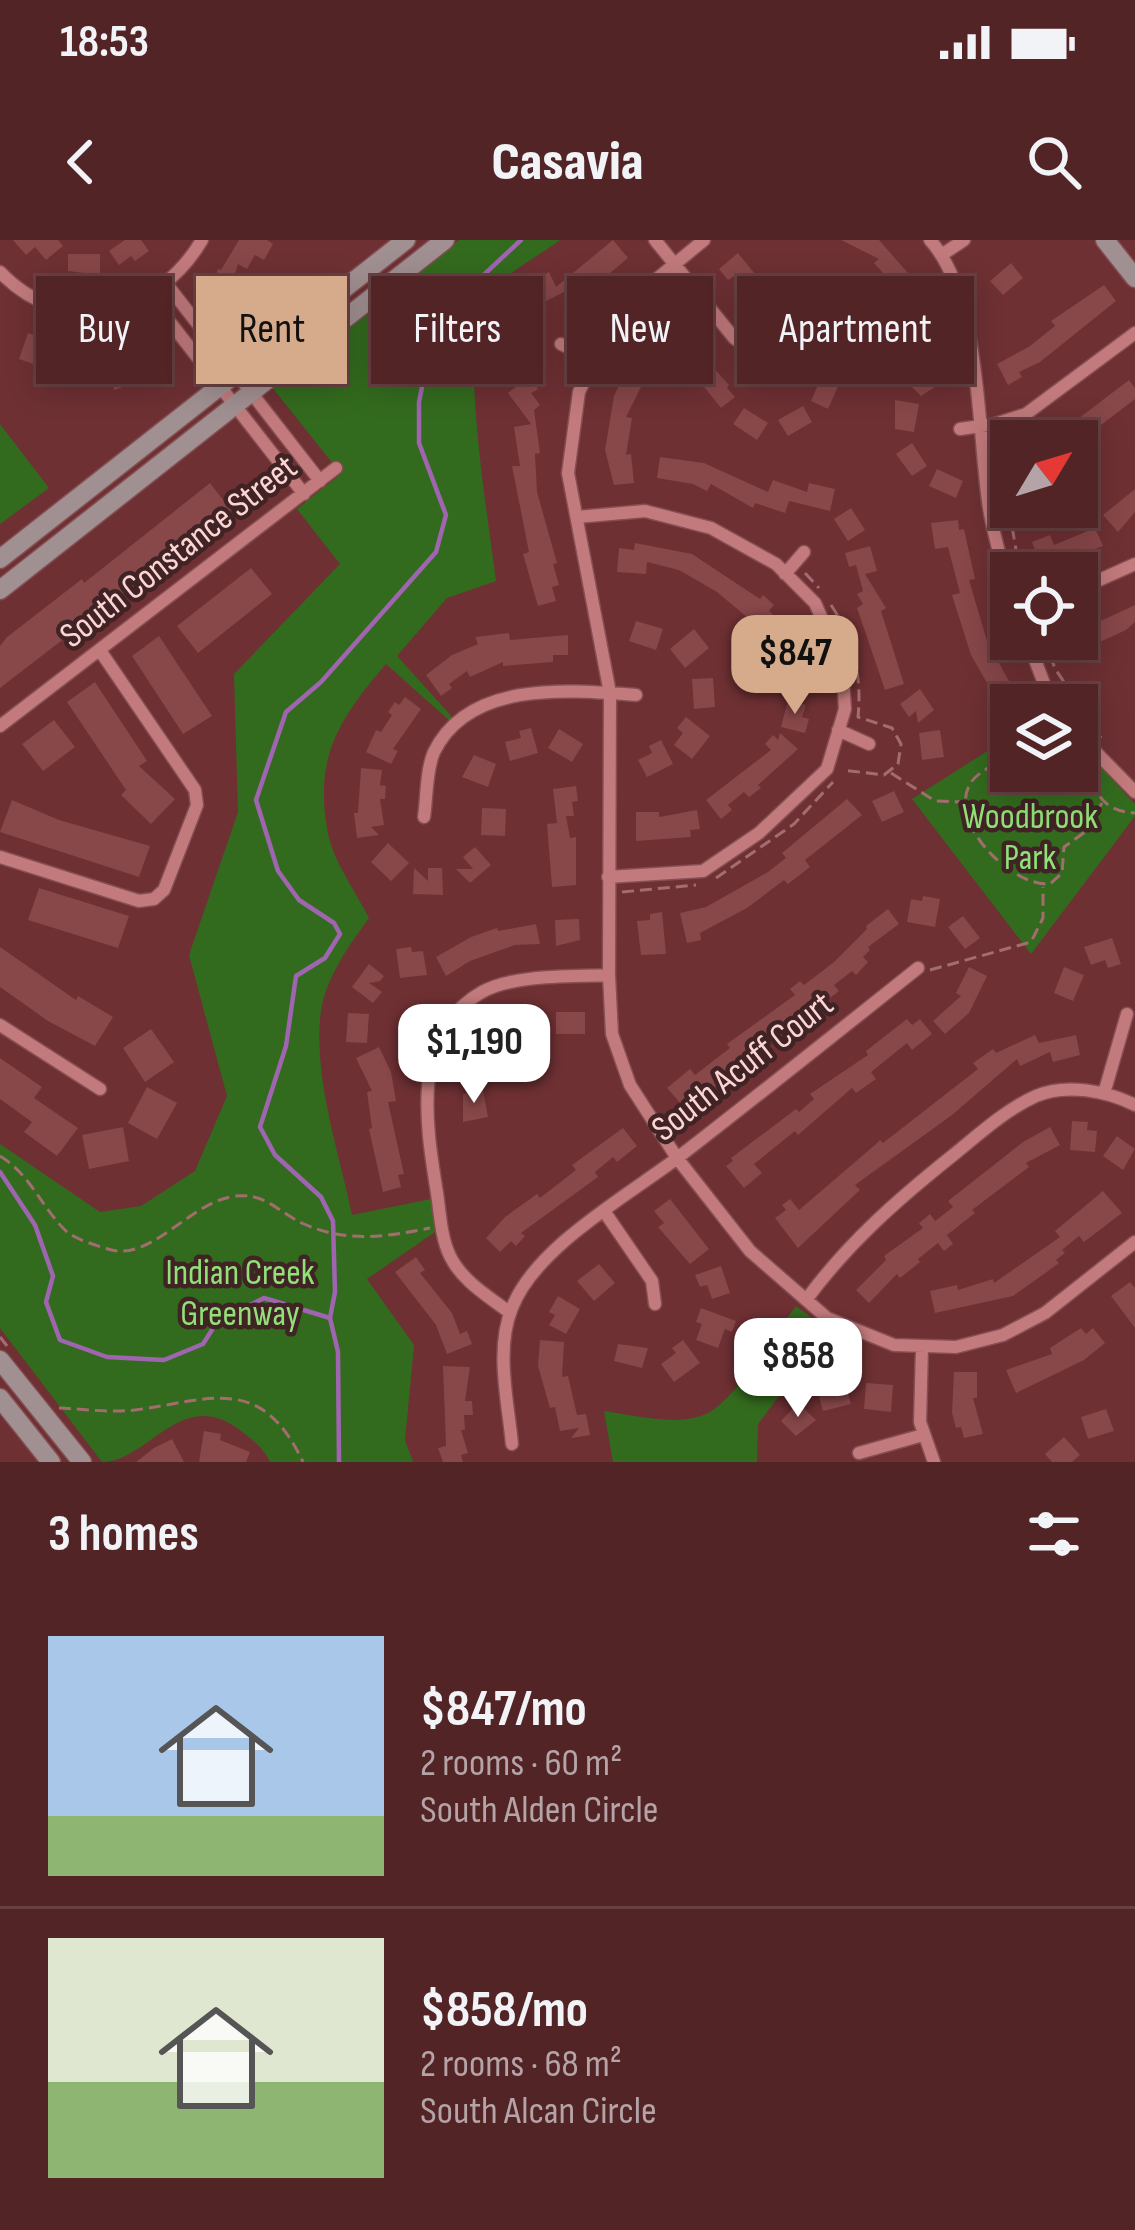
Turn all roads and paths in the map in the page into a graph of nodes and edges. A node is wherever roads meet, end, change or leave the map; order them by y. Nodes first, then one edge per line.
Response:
1 (202, 240) edge
2 (406, 240) edge
3 (445, 240) edge
4 (655, 240) edge
5 (704, 240) edge
6 (930, 240) edge
7 (964, 240) edge
8 (1105, 240) edge
9 (943, 254) junction
10 (674, 264) junction
11 (0, 272) edge
12 (171, 276) edge
13 (661, 276) edge
14 (1135, 278) edge
15 (347, 287) edge
16 (172, 292) edge
17 (36, 300) edge
18 (196, 323) edge
19 (172, 325) edge
20 (1135, 333) edge
21 (737, 340) edge
22 (562, 344) dead end
23 (567, 346) edge
24 (223, 384) edge
25 (243, 384) edge
26 (582, 384) edge
27 (219, 387) junction
28 (250, 393) junction
29 (233, 406) junction
30 (980, 426) junction
31 (960, 429) dead end
32 (336, 468) dead end
33 (320, 481) junction
34 (304, 494) junction
35 (577, 517) junction
36 (1000, 552) edge
37 (0, 559) edge
38 (794, 563) junction
39 (1135, 564) edge
40 (1098, 581) edge
41 (0, 590) edge
42 (100, 652) junction
43 (1051, 660) edge
44 (610, 693) junction
45 (636, 695) dead end
46 (0, 726) edge
47 (838, 730) junction
48 (1103, 740) dead end
49 (869, 744) dead end
50 (1098, 754) edge
51 (990, 768) edge
52 (890, 772) junction
53 (1097, 792) edge
54 (1135, 792) edge
55 (964, 802) junction
56 (1102, 803) junction
57 (1135, 813) edge
58 (424, 817) dead end
59 (0, 857) edge
60 (608, 877) junction
61 (1044, 885) junction
62 (608, 893) junction
63 (918, 968) joint
64 (609, 975) junction
65 (1126, 1014) dead end
66 (0, 1025) edge
67 (419, 1026) dead end
68 (442, 1036) junction
69 (100, 1089) dead end
70 (1105, 1090) junction
71 (1135, 1105) edge
72 (0, 1156) edge
73 (677, 1158) junction
74 (604, 1211) junction
75 (442, 1225) junction
76 (1135, 1242) edge
77 (806, 1300) junction
78 (655, 1304) dead end
79 (509, 1312) junction
80 (922, 1347) junction
81 (0, 1360) edge
82 (0, 1398) edge
83 (57, 1408) dead end
84 (923, 1435) junction
85 (512, 1444) dead end
86 (859, 1453) dead end
87 (50, 1462) edge
88 (82, 1462) edge
89 (304, 1462) edge
90 (934, 1462) edge

1 - 12 street
2 - 15 main road
3 - 28 main road
4 - 10 street
5 - 10 street
6 - 9 street
7 - 9 street
8 - 14 main road
9 - 30 street
10 - 13 street
10 - 21 street
11 - 17 street
16 - 18 street
19 - 27 street
20 - 30 street
22 - 23 street
24 - 27 main road
25 - 28 street
26 - 35 street
27 - 29 street
27 - 37 main road
28 - 29 main road
28 - 33 street
29 - 34 street
29 - 41 main road
30 - 31 street
30 - 36 street
32 - 33 street, South Constance Street
33 - 34 street, South Constance Street
34 - 42 street, South Constance Street
35 - 38 street
35 - 44 street
38 - 47 street
38 - 52 path
39 - 40 street
42 - 46 street, South Constance Street
42 - 59 street
43 - 48 path
44 - 45 street
44 - 58 street
44 - 60 street
47 - 49 street
47 - 60 street
50 - 54 street
51 - 55 path
52 - 55 path
52 - 62 path
53 - 56 path
55 - 61 path
56 - 57 path
56 - 61 path
60 - 62 street
61 - 63 path
62 - 64 street
63 - 73 street, South Acuff Court
64 - 68 street
64 - 73 street
65 - 70 street
66 - 69 street
67 - 68 street
68 - 75 street
70 - 71 street
70 - 77 street
72 - 75 path
73 - 74 street, South Acuff Court
73 - 77 street
74 - 78 street
74 - 79 street, South Acuff Court
75 - 79 street
76 - 80 street
77 - 80 street
79 - 85 street
80 - 84 street
81 - 88 main road
82 - 87 main road
83 - 89 path
84 - 86 street
84 - 90 street

